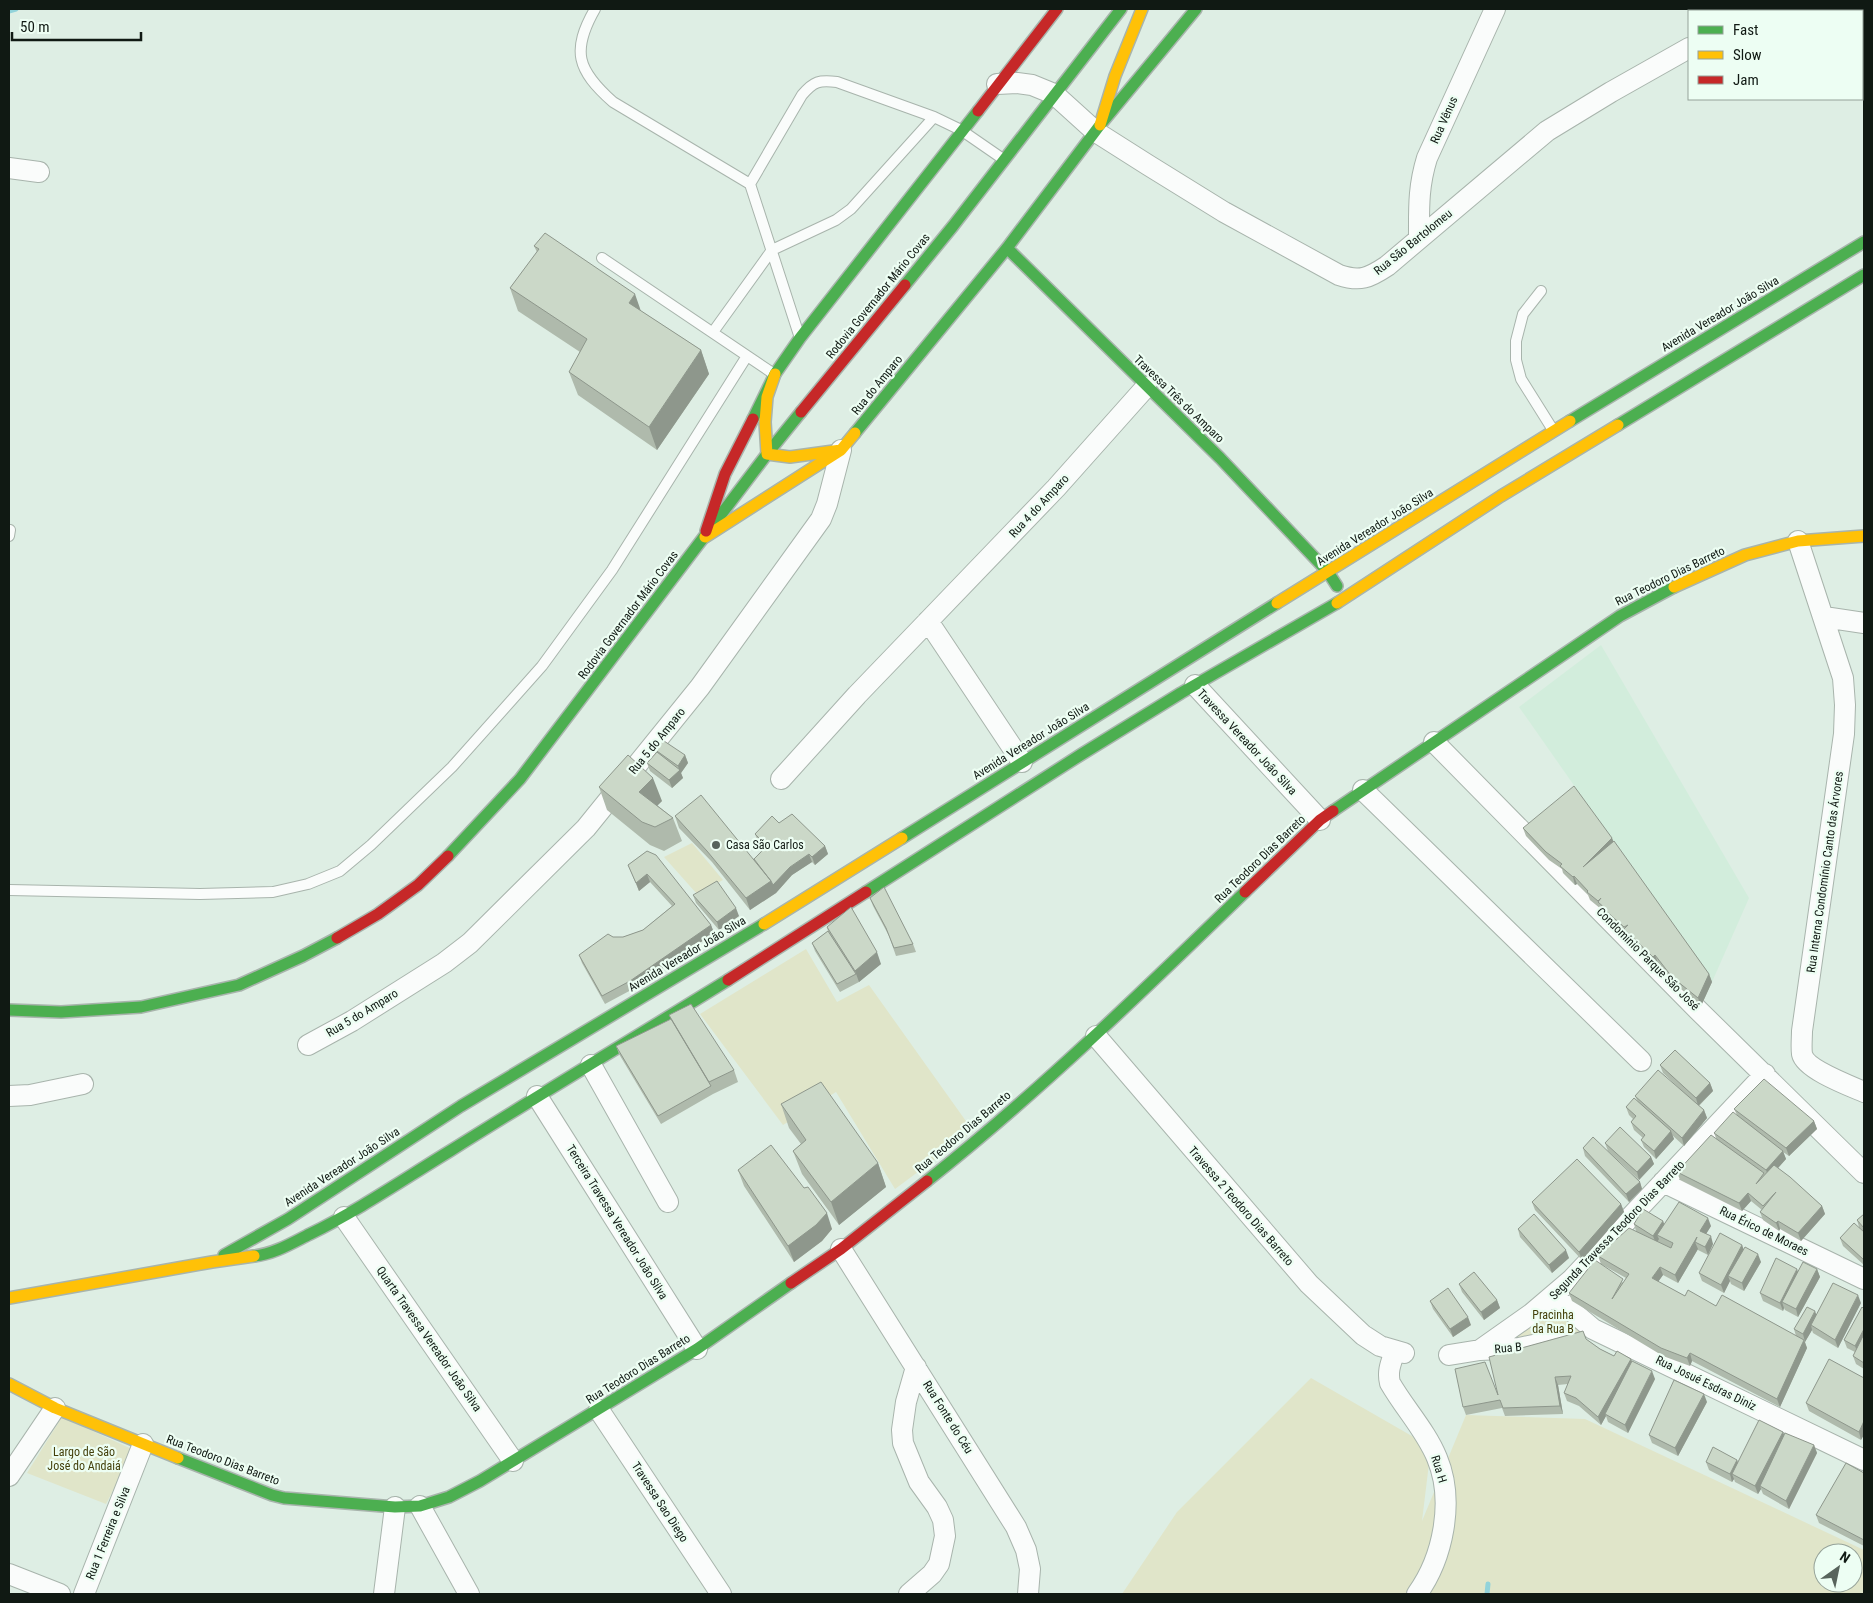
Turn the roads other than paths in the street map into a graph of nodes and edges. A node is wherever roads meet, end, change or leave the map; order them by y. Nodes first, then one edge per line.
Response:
1 (595, 9) edge
2 (1057, 9) edge
3 (1121, 9) edge
4 (1142, 9) edge
5 (1196, 9) edge
6 (1495, 9) edge
7 (1688, 49) edge
8 (997, 84) junction
9 (1054, 94) junction
10 (934, 117) junction
11 (1098, 129) junction
12 (961, 130) junction
13 (1004, 160) junction
14 (9, 168) edge
15 (39, 172) dead end
16 (750, 184) junction
17 (1419, 238) junction
18 (1864, 242) edge
19 (1007, 248) junction
20 (772, 250) junction
21 (602, 258) dead end
22 (1864, 275) edge
23 (1816, 288) junction
24 (1541, 291) dead end
25 (713, 332) junction
26 (800, 338) junction
27 (747, 356) junction
28 (775, 374) junction
29 (1146, 387) junction
30 (1553, 431) junction
31 (841, 450) junction
32 (767, 454) junction
33 (1864, 536) edge
34 (703, 538) junction
35 (1798, 540) junction
36 (1328, 572) junction
37 (1345, 598) junction
38 (1824, 617) junction
39 (928, 621) junction
40 (1864, 623) edge
41 (1178, 683) junction
42 (1434, 742) junction
43 (1022, 762) junction
44 (781, 779) dead end
45 (1363, 790) junction
46 (969, 810) junction
47 (1320, 820) junction
48 (9, 890) edge
49 (9, 1010) edge
50 (1096, 1036) junction
51 (308, 1045) dead end
52 (1641, 1060) dead end
53 (591, 1065) junction
54 (1765, 1074) junction
55 (83, 1084) dead end
56 (1864, 1092) edge
57 (9, 1096) edge
58 (537, 1096) junction
59 (1864, 1173) edge
60 (1663, 1182) junction
61 (668, 1202) dead end
62 (344, 1217) junction
63 (841, 1249) junction
64 (212, 1262) junction
65 (1864, 1279) edge
66 (1554, 1296) junction
67 (9, 1298) edge
68 (1593, 1329) junction
69 (697, 1349) junction
70 (1480, 1350) junction
71 (1400, 1352) joint
72 (1449, 1355) dead end
73 (916, 1367) junction
74 (9, 1384) edge
75 (56, 1408) junction
76 (599, 1410) junction
77 (143, 1444) junction
78 (1864, 1460) edge
79 (514, 1461) junction
80 (9, 1476) edge
81 (420, 1506) junction
82 (395, 1507) junction
83 (9, 1574) edge
84 (60, 1594) edge
85 (84, 1594) edge
86 (384, 1594) edge
87 (469, 1594) edge
88 (721, 1594) edge
89 (909, 1594) edge
90 (1028, 1594) edge
91 (1417, 1594) edge

1 - 16 lane
2 - 8 main road
3 - 9 main road, Rodovia Governador Mário Covas
4 - 11 main road
5 - 11 main road, Rua do Amparo
6 - 17 street, Rua Vênus
7 - 17 street, Rua São Bartolomeu
8 - 9 street
8 - 12 main road
9 - 11 street, Rua São Bartolomeu
9 - 13 main road, Rodovia Governador Mário Covas
10 - 12 lane
10 - 16 lane
10 - 20 lane
11 - 17 street, Rua São Bartolomeu
11 - 19 main road, Rua do Amparo
12 - 13 lane
12 - 26 main road
13 - 32 main road, Rodovia Governador Mário Covas
14 - 15 street
16 - 20 lane
18 - 23 main road, Avenida Vereador João Silva
19 - 29 main road, Travessa Três do Amparo
19 - 31 main road, Rua do Amparo
20 - 25 lane
20 - 26 lane
21 - 25 lane
22 - 23 main road, Avenida Vereador João Silva
23 - 30 main road, Avenida Vereador João Silva
23 - 37 main road, Avenida Vereador João Silva
24 - 30 lane
25 - 27 lane
26 - 28 main road
27 - 28 lane
27 - 48 lane
28 - 32 main road
28 - 34 main road
29 - 36 main road, Travessa Três do Amparo
29 - 39 street, Rua 4 do Amparo
30 - 36 main road, Avenida Vereador João Silva
31 - 32 main road
31 - 34 main road, Rua do Amparo
31 - 51 street, Rua 5 do Amparo
32 - 34 main road, Rodovia Governador Mário Covas
33 - 35 main road, Rua Teodoro Dias Barreto
34 - 49 main road, Rodovia Governador Mário Covas
35 - 38 street, Rua Interna Condomínio Canto das Árvores
35 - 42 main road, Rua Teodoro Dias Barreto
36 - 37 main road, Travessa Três do Amparo
36 - 41 main road, Avenida Vereador João Silva
37 - 41 main road, Avenida Vereador João Silva
38 - 40 street
38 - 56 street, Rua Interna Condomínio Canto das Árvores
39 - 43 street
39 - 44 street, Rua 4 do Amparo
41 - 43 main road, Avenida Vereador João Silva
41 - 46 main road, Avenida Vereador João Silva
41 - 47 street, Travessa Vereador João Silva
42 - 45 main road, Rua Teodoro Dias Barreto
42 - 54 street, Condomínio Parque São José
43 - 46 main road, Avenida Vereador João Silva
45 - 47 main road, Rua Teodoro Dias Barreto
45 - 52 street
46 - 53 main road, Avenida Vereador João Silva
46 - 64 main road, Avenida Vereador João Silva
47 - 50 main road, Rua Teodoro Dias Barreto
50 - 63 main road, Rua Teodoro Dias Barreto
50 - 71 street, Travessa 2 Teodoro Dias Barreto
53 - 58 main road, Avenida Vereador João Silva
53 - 61 street
54 - 59 street, Condomínio Parque São José
54 - 60 street, Segunda Travessa Teodoro Dias Barreto
55 - 57 street
58 - 62 main road, Avenida Vereador João Silva
58 - 69 street, Terceira Travessa Vereador João Silva
60 - 65 street, Rua Érico de Moraes
60 - 66 street, Segunda Travessa Teodoro Dias Barreto
62 - 64 main road, Avenida Vereador João Silva
62 - 79 street, Quarta Travessa Vereador João Silva
63 - 69 main road, Rua Teodoro Dias Barreto
63 - 73 street, Rua Fonte do Céu
64 - 67 main road, Avenida Vereador João Silva
66 - 68 street, Rua Josué Esdras Diniz
66 - 70 street, Segunda Travessa Teodoro Dias Barreto
68 - 70 street, Rua B
68 - 78 street, Rua Josué Esdras Diniz
69 - 76 main road, Rua Teodoro Dias Barreto
70 - 72 street, Segunda Travessa Teodoro Dias Barreto
71 - 91 street, Rua H
73 - 89 street
73 - 90 street, Rua Fonte do Céu
74 - 75 main road, Rua Teodoro Dias Barreto
75 - 77 main road, Rua Teodoro Dias Barreto
75 - 80 street
76 - 79 main road, Rua Teodoro Dias Barreto
76 - 88 street, Travessa Sao Diego
77 - 82 main road, Rua Teodoro Dias Barreto
77 - 85 street, Rua 1 Ferreira e Silva
79 - 81 main road, Rua Teodoro Dias Barreto
81 - 82 main road, Rua Teodoro Dias Barreto
81 - 87 street
82 - 86 street
83 - 84 street

